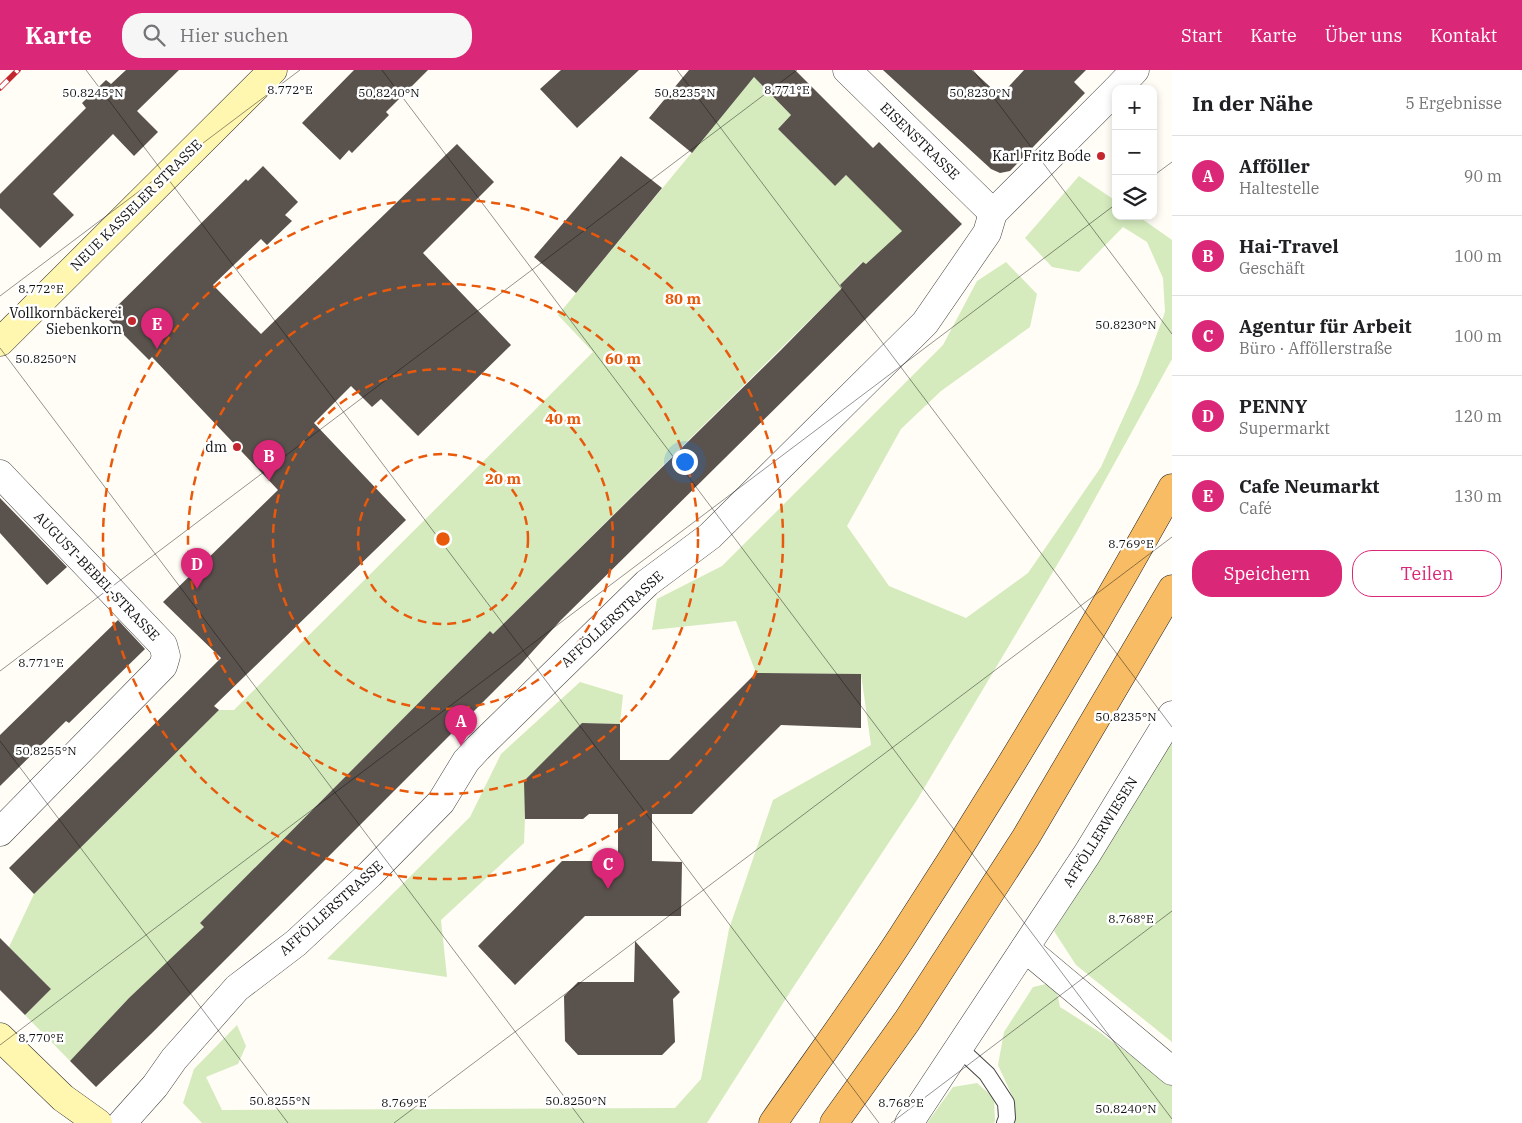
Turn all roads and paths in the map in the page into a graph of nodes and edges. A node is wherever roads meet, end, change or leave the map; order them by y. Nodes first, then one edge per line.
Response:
1 (273, 70) edge
2 (847, 70) edge
3 (1135, 70) edge
4 (1120, 85) edge
5 (1112, 93) edge
6 (993, 213) junction
7 (0, 342) edge
8 (0, 474) edge
9 (1172, 488) edge
10 (1172, 588) edge
11 (1172, 714) edge
12 (0, 832) edge
13 (1025, 948) junction
14 (0, 1037) edge
15 (959, 1048) junction
16 (1172, 1070) edge
17 (98, 1123) edge
18 (122, 1123) edge
19 (773, 1123) edge
20 (834, 1123) edge
21 (909, 1123) edge
22 (1005, 1123) edge

1 - 7 main road, NEUE KASSELER STRASSE
2 - 6 street, EISENSTRASSE
3 - 4 street, AFFÖLLERSTRASSE
5 - 6 street, AFFÖLLERSTRASSE
6 - 18 street, AFFÖLLERSTRASSE
8 - 12 street, AUGUST-BEBEL-STRASSE
9 - 19 highway
10 - 20 highway
11 - 13 street, AFFÖLLERWIESEN
13 - 15 street, AFFÖLLERWIESEN
13 - 16 street
14 - 17 main road
15 - 21 street, AFFÖLLERWIESEN
15 - 22 lane

